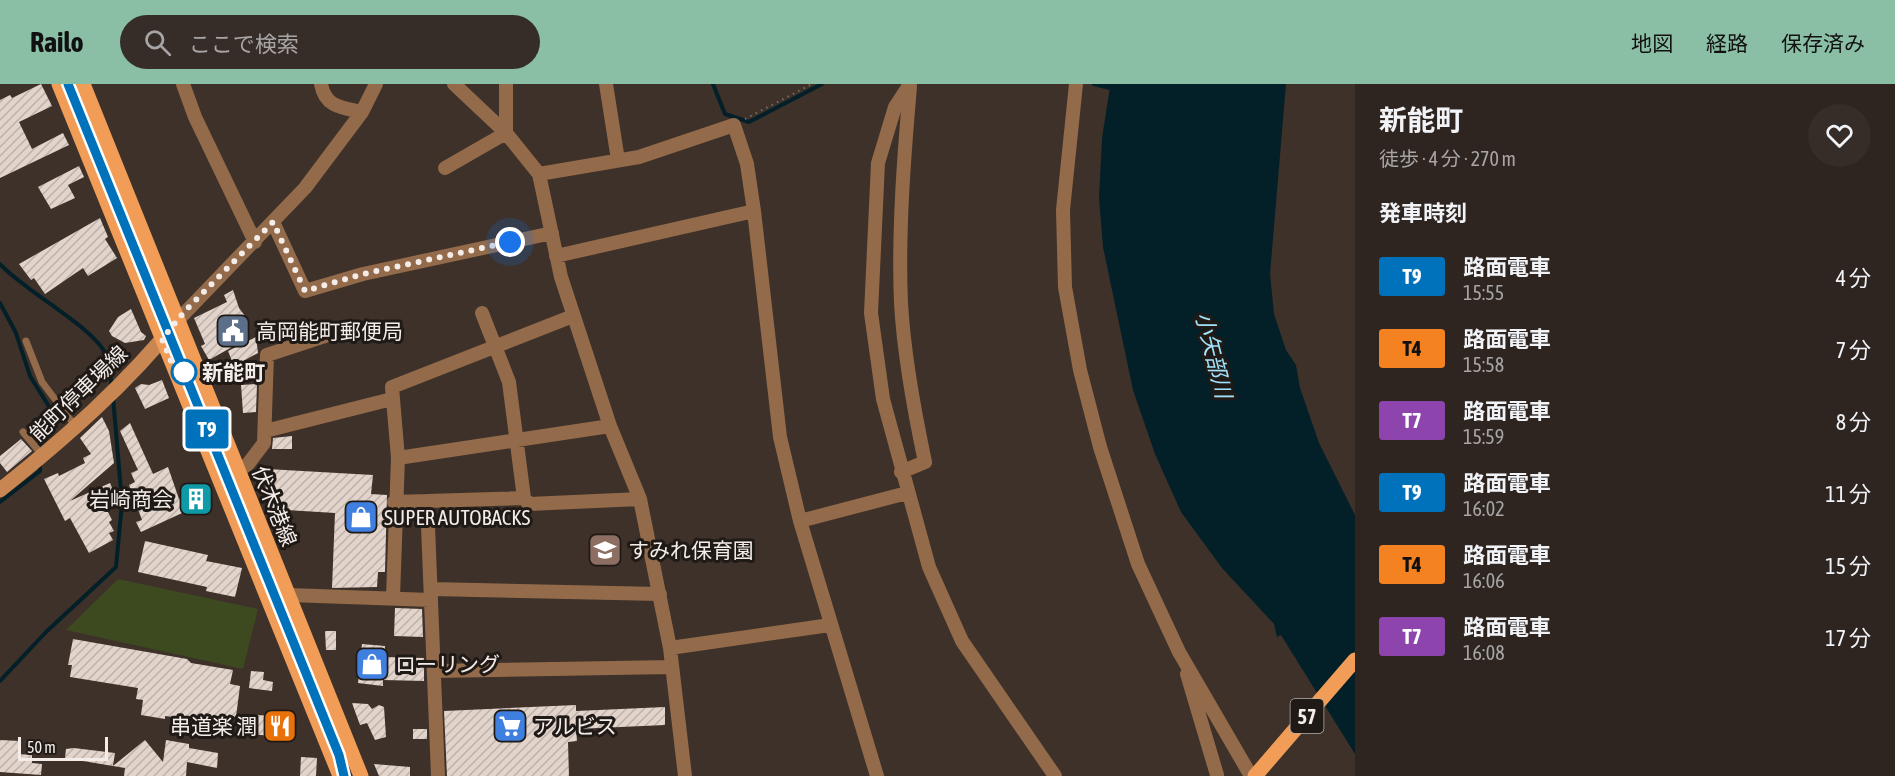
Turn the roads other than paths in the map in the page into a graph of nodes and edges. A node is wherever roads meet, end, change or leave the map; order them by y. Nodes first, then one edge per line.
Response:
1 (59, 84) edge
2 (83, 84) edge
3 (183, 84) edge
4 (321, 84) edge
5 (376, 84) edge
6 (454, 84) edge
7 (506, 84) edge
8 (606, 84) edge
9 (910, 84) edge
10 (1076, 84) edge
11 (362, 112) junction
12 (506, 132) junction
13 (618, 160) junction
14 (446, 168) dead end
15 (539, 174) junction
16 (754, 211) junction
17 (273, 222) junction
18 (552, 233) junction
19 (255, 242) junction
20 (556, 256) junction
21 (482, 313) dead end
22 (573, 316) junction
23 (178, 320) junction
24 (349, 328) dead end
25 (162, 339) junction
26 (26, 341) dead end
27 (496, 346) junction
28 (392, 399) junction
29 (610, 426) junction
30 (76, 427) junction
31 (265, 431) junction
32 (23, 432) dead end
33 (518, 440) junction
34 (43, 456) junction
35 (398, 458) junction
36 (238, 471) junction
37 (901, 472) junction
38 (0, 490) edge
39 (907, 493) junction
40 (524, 498) junction
41 (640, 499) junction
42 (427, 501) junction
43 (394, 502) junction
44 (800, 520) junction
45 (431, 594) junction
46 (660, 594) junction
47 (289, 596) junction
48 (393, 597) junction
49 (830, 625) junction
50 (670, 648) junction
51 (1179, 652) junction
52 (1355, 660) edge
53 (672, 667) junction
54 (434, 671) junction
55 (1217, 775) edge
56 (1255, 775) edge
57 (340, 776) edge
58 (361, 776) edge
59 (438, 776) edge
60 (685, 776) edge
61 (877, 776) edge
62 (1055, 776) edge

1 - 25 main road, 伏木港線
2 - 23 main road, 伏木港線
3 - 19 street
4 - 11 street
5 - 11 street
6 - 12 street
7 - 12 street
8 - 13 street
9 - 37 street
9 - 37 street
10 - 51 street
11 - 17 street
12 - 14 street
12 - 15 street
13 - 15 street
13 - 16 street
15 - 18 street
16 - 20 street
16 - 44 street
17 - 18 street
17 - 19 street
18 - 20 street
19 - 23 street
20 - 22 street
21 - 27 street
22 - 27 street
22 - 29 street
23 - 25 main road, 能町停車場線
23 - 36 main road, 伏木港線
24 - 31 street
25 - 30 main road, 能町停車場線
25 - 57 main road, 伏木港線
26 - 30 lane
27 - 28 street
27 - 33 street
28 - 31 street
28 - 35 street
29 - 33 street
29 - 41 street
30 - 34 main road, 能町停車場線
31 - 36 street
32 - 34 lane
33 - 35 street
33 - 40 street
34 - 38 main road, 能町停車場線
35 - 43 street
36 - 47 main road, 伏木港線
37 - 39 street
39 - 44 street
39 - 62 street
40 - 41 street
40 - 42 street
41 - 46 street
42 - 43 street
42 - 45 street
43 - 48 street
44 - 49 street
45 - 46 street
45 - 48 street
45 - 54 street
46 - 50 street
47 - 48 street
47 - 58 main road, 伏木港線
49 - 50 street
49 - 61 street
50 - 53 street
51 - 55 street
51 - 56 street
52 - 56 main road, 57
53 - 54 street
53 - 60 street
54 - 59 street

